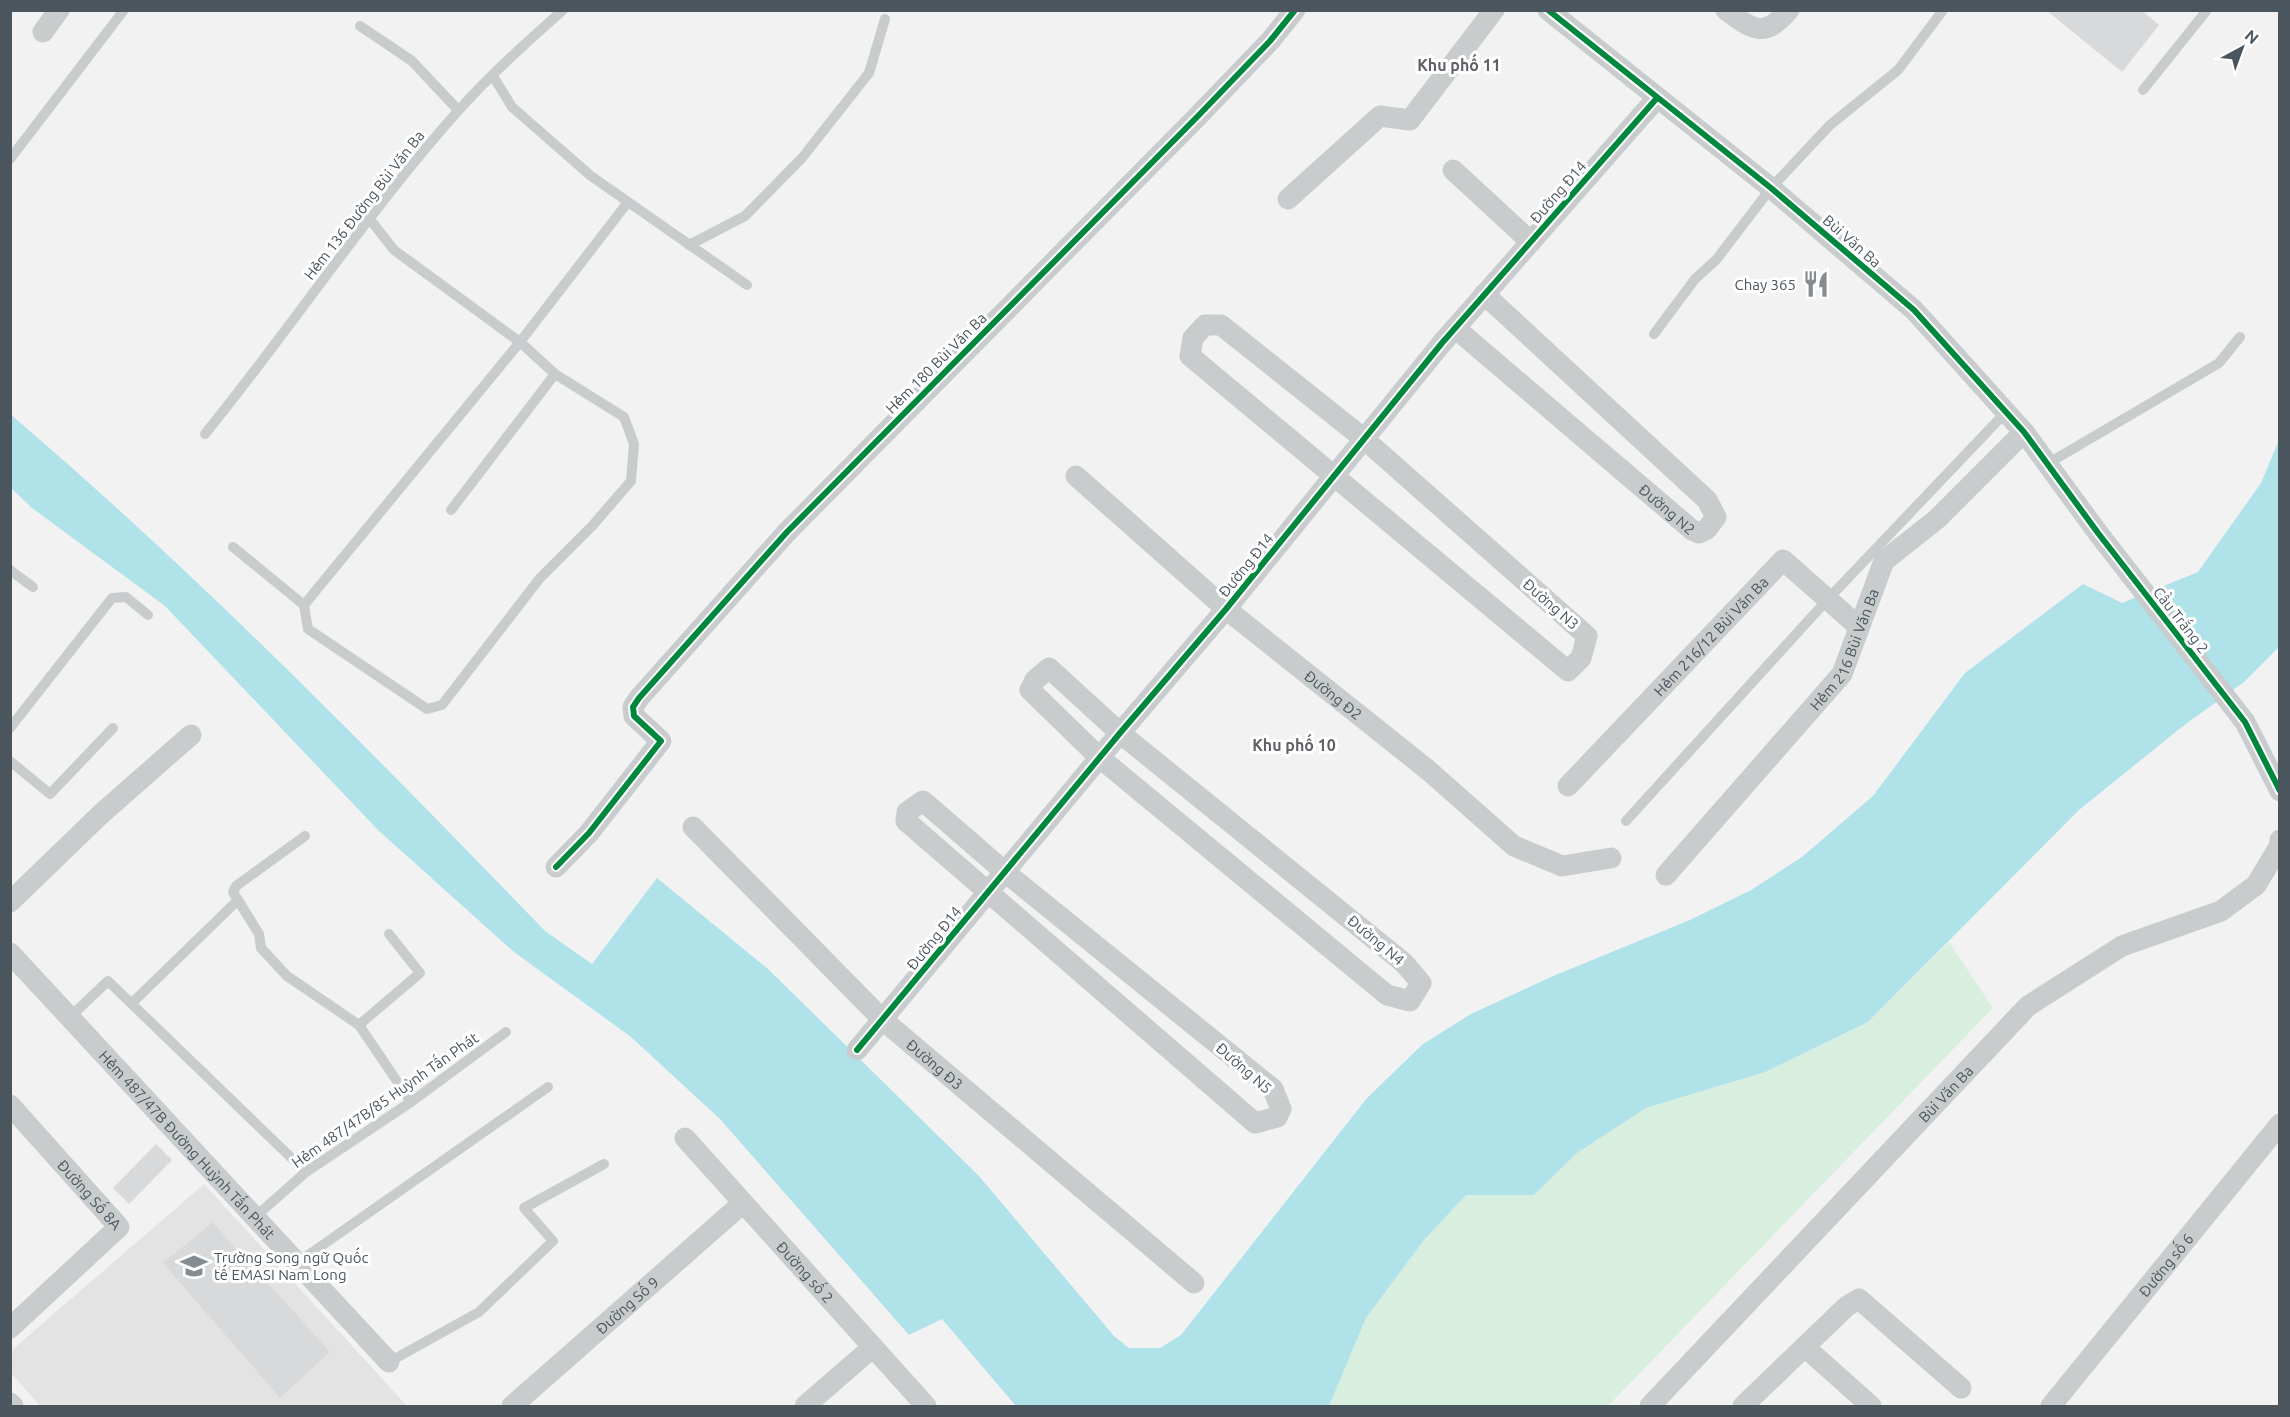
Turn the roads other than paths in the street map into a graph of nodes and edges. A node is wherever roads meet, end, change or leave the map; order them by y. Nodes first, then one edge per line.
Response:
1 (59, 10) edge
2 (124, 10) edge
3 (563, 10) edge
4 (1295, 10) edge
5 (1494, 10) edge
6 (1548, 10) edge
7 (1726, 10) edge
8 (1789, 10) edge
9 (1943, 10) edge
10 (2207, 10) edge
11 (885, 19) dead end
12 (360, 26) dead end
13 (43, 32) dead end
14 (493, 76) junction
15 (2143, 90) dead end
16 (1657, 98) junction
17 (458, 110) junction
18 (10, 159) edge
19 (1453, 170) dead end
20 (1771, 188) junction
21 (1287, 199) dead end
22 (628, 202) junction
23 (369, 218) junction
24 (1531, 242) junction
25 (689, 245) junction
26 (747, 285) dead end
27 (1484, 294) junction
28 (1455, 328) junction
29 (1654, 334) dead end
30 (2240, 337) dead end
31 (520, 342) junction
32 (555, 374) junction
33 (2006, 412) junction
34 (2024, 432) junction
35 (205, 434) dead end
36 (1363, 438) junction
37 (2047, 464) junction
38 (1076, 476) dead end
39 (1332, 477) junction
40 (451, 510) dead end
41 (2098, 533) joint
42 (233, 547) dead end
43 (10, 570) edge
44 (33, 587) dead end
45 (1828, 599) junction
46 (304, 605) junction
47 (1226, 609) junction
48 (148, 615) dead end
49 (1859, 627) junction
50 (10, 728) edge
51 (113, 728) dead end
52 (1120, 733) junction
53 (191, 735) dead end
54 (1100, 758) junction
55 (10, 761) edge
56 (1568, 786) dead end
57 (2280, 791) edge
58 (1626, 821) dead end
59 (693, 827) dead end
60 (305, 836) dead end
61 (2280, 840) edge
62 (1611, 858) dead end
63 (556, 867) dead end
64 (1005, 872) junction
65 (1666, 875) dead end
66 (987, 893) junction
67 (237, 901) junction
68 (10, 902) edge
69 (389, 934) dead end
70 (10, 953) edge
71 (132, 1004) junction
72 (70, 1017) junction
73 (883, 1020) junction
74 (359, 1025) junction
75 (506, 1032) dead end
76 (858, 1050) dead end
77 (548, 1088) dead end
78 (411, 1102) junction
79 (10, 1105) edge
80 (2280, 1124) edge
81 (685, 1138) dead end
82 (604, 1164) dead end
83 (306, 1172) junction
84 (743, 1203) junction
85 (255, 1217) junction
86 (297, 1263) junction
87 (1194, 1283) dead end
88 (10, 1328) edge
89 (873, 1347) junction
90 (1806, 1348) junction
91 (389, 1362) joint
92 (1960, 1388) dead end
93 (512, 1407) edge
94 (806, 1407) edge
95 (926, 1407) edge
96 (1650, 1407) edge
97 (1743, 1407) edge
98 (1871, 1407) edge
99 (2051, 1407) edge

1 - 13 street
2 - 18 lane
3 - 14 lane, Hẻm 136 Đường Bùi Văn Ba
4 - 63 street, Hẻm 180 Bùi Văn Ba
5 - 21 street
6 - 16 street, Bùi Văn Ba
7 - 8 street
9 - 20 lane
10 - 15 lane
11 - 25 lane
12 - 17 lane
14 - 17 lane, Hẻm 136 Đường Bùi Văn Ba
14 - 22 lane
16 - 20 street, Bùi Văn Ba
16 - 24 street, Đường Đ14
17 - 23 lane, Hẻm 136 Đường Bùi Văn Ba
19 - 24 street
20 - 29 lane
20 - 33 street, Bùi Văn Ba
22 - 25 lane
22 - 31 lane
23 - 31 lane
23 - 35 lane, Hẻm 136 Đường Bùi Văn Ba
24 - 27 street, Đường Đ14
25 - 26 lane
27 - 28 street, Đường Đ14
27 - 28 street, Đường N2
28 - 36 street, Đường Đ14
30 - 37 lane
31 - 32 lane
31 - 46 lane
32 - 40 lane
32 - 46 lane
33 - 34 street, Bùi Văn Ba
33 - 45 lane
34 - 37 street, Bùi Văn Ba
34 - 49 street, Hẻm 216 Bùi Văn Ba
36 - 39 street, Đường Đ14
36 - 39 street
36 - 39 street, Đường N3
37 - 41 street, Bùi Văn Ba
38 - 47 street, Đường Đ2
39 - 47 street, Đường Đ14
41 - 57 street, Cầu Trắng 2
42 - 46 lane
43 - 44 lane
45 - 49 street, Hẻm 216/12 Bùi Văn Ba
45 - 56 street, Hẻm 216/12 Bùi Văn Ba
45 - 58 lane
47 - 52 street, Đường Đ14
47 - 62 street, Đường Đ2
48 - 50 lane
49 - 65 street, Hẻm 216 Bùi Văn Ba
51 - 55 lane
52 - 54 street, Đường Đ14
52 - 54 street, Đường N4
52 - 54 street, Đường N4
53 - 68 street
54 - 64 street, Đường Đ14
59 - 73 street, Đường Đ3
60 - 67 lane
61 - 96 street, Bùi Văn Ba
64 - 66 street, Đường Đ14
64 - 66 street, Đường N5
64 - 66 street, Đường N5
66 - 73 street, Đường Đ14
67 - 71 lane
67 - 74 lane
69 - 74 lane
70 - 72 street, Hẻm 487/47B Đường Huỳnh Tấn Phát
71 - 72 lane
71 - 83 lane
72 - 85 street, Hẻm 487/47B Đường Huỳnh Tấn Phát
73 - 76 street, Đường Đ14
73 - 87 street, Đường Đ3
74 - 78 lane
75 - 78 lane, Hẻm 487/47B/85 Huỳnh Tấn Phát
77 - 86 lane
78 - 83 lane, Hẻm 487/47B/85 Huỳnh Tấn Phát
79 - 88 street, Đường Số 8A
80 - 99 street, Đường số 6
81 - 84 street, Đường số 2
82 - 91 lane
83 - 85 lane, Hẻm 487/47B/85 Huỳnh Tấn Phát
84 - 89 street, Đường số 2
84 - 93 street, Đường Số 9
85 - 86 street, Hẻm 487/47B Đường Huỳnh Tấn Phát
86 - 91 street, Hẻm 487/47B Đường Huỳnh Tấn Phát
89 - 94 street
89 - 95 street, Đường số 2
90 - 92 street
90 - 97 street
90 - 98 street

